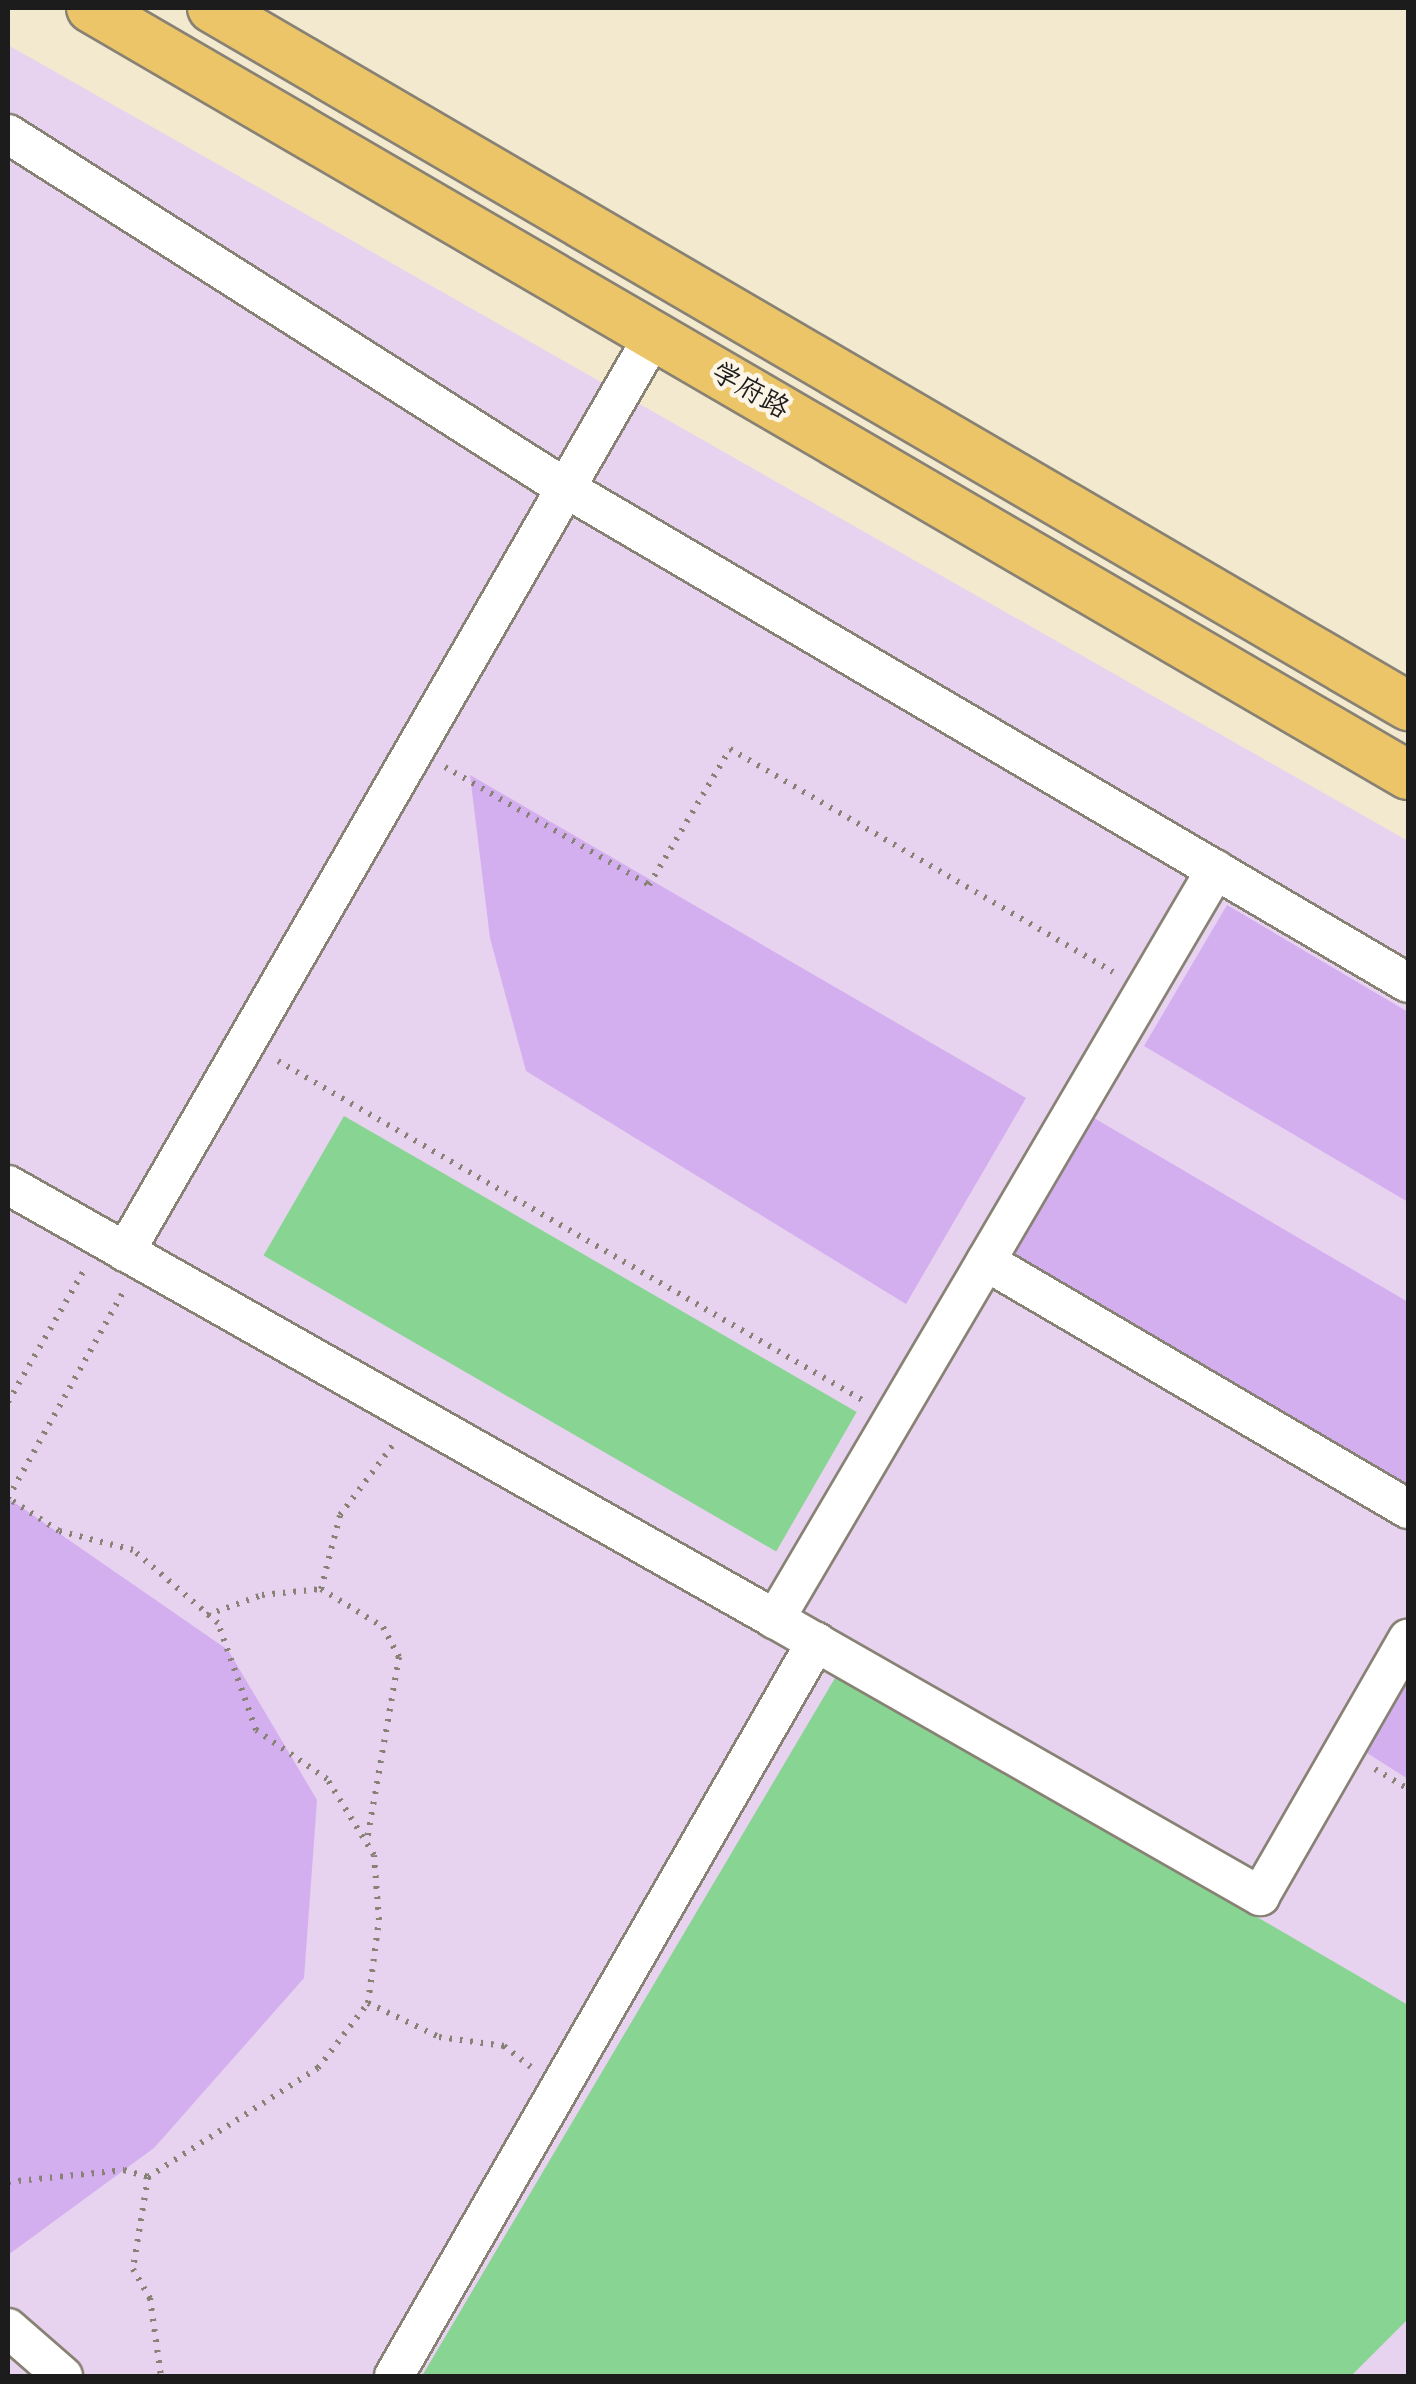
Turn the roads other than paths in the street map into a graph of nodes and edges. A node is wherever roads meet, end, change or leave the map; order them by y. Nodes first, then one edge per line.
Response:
1 (91, 8) edge
2 (212, 8) edge
3 (8, 134) edge
4 (654, 335) junction
5 (567, 489) junction
6 (1408, 706) edge
7 (1408, 775) edge
8 (1216, 870) junction
9 (1408, 983) edge
10 (8, 1185) edge
11 (125, 1252) junction
12 (986, 1261) junction
13 (1408, 1509) edge
14 (775, 1620) junction
15 (1408, 1638) edge
16 (816, 1642) junction
17 (8, 2328) edge
18 (63, 2376) edge
19 (394, 2376) edge

1 - 4 main road, 学府路
2 - 6 main road
3 - 5 lane
4 - 5 lane
4 - 7 main road, 学府路
5 - 8 lane
5 - 11 lane
8 - 9 lane
8 - 12 lane
10 - 11 lane
11 - 14 lane
12 - 13 lane
12 - 14 lane
14 - 16 lane
15 - 16 lane
16 - 19 lane
17 - 18 lane

